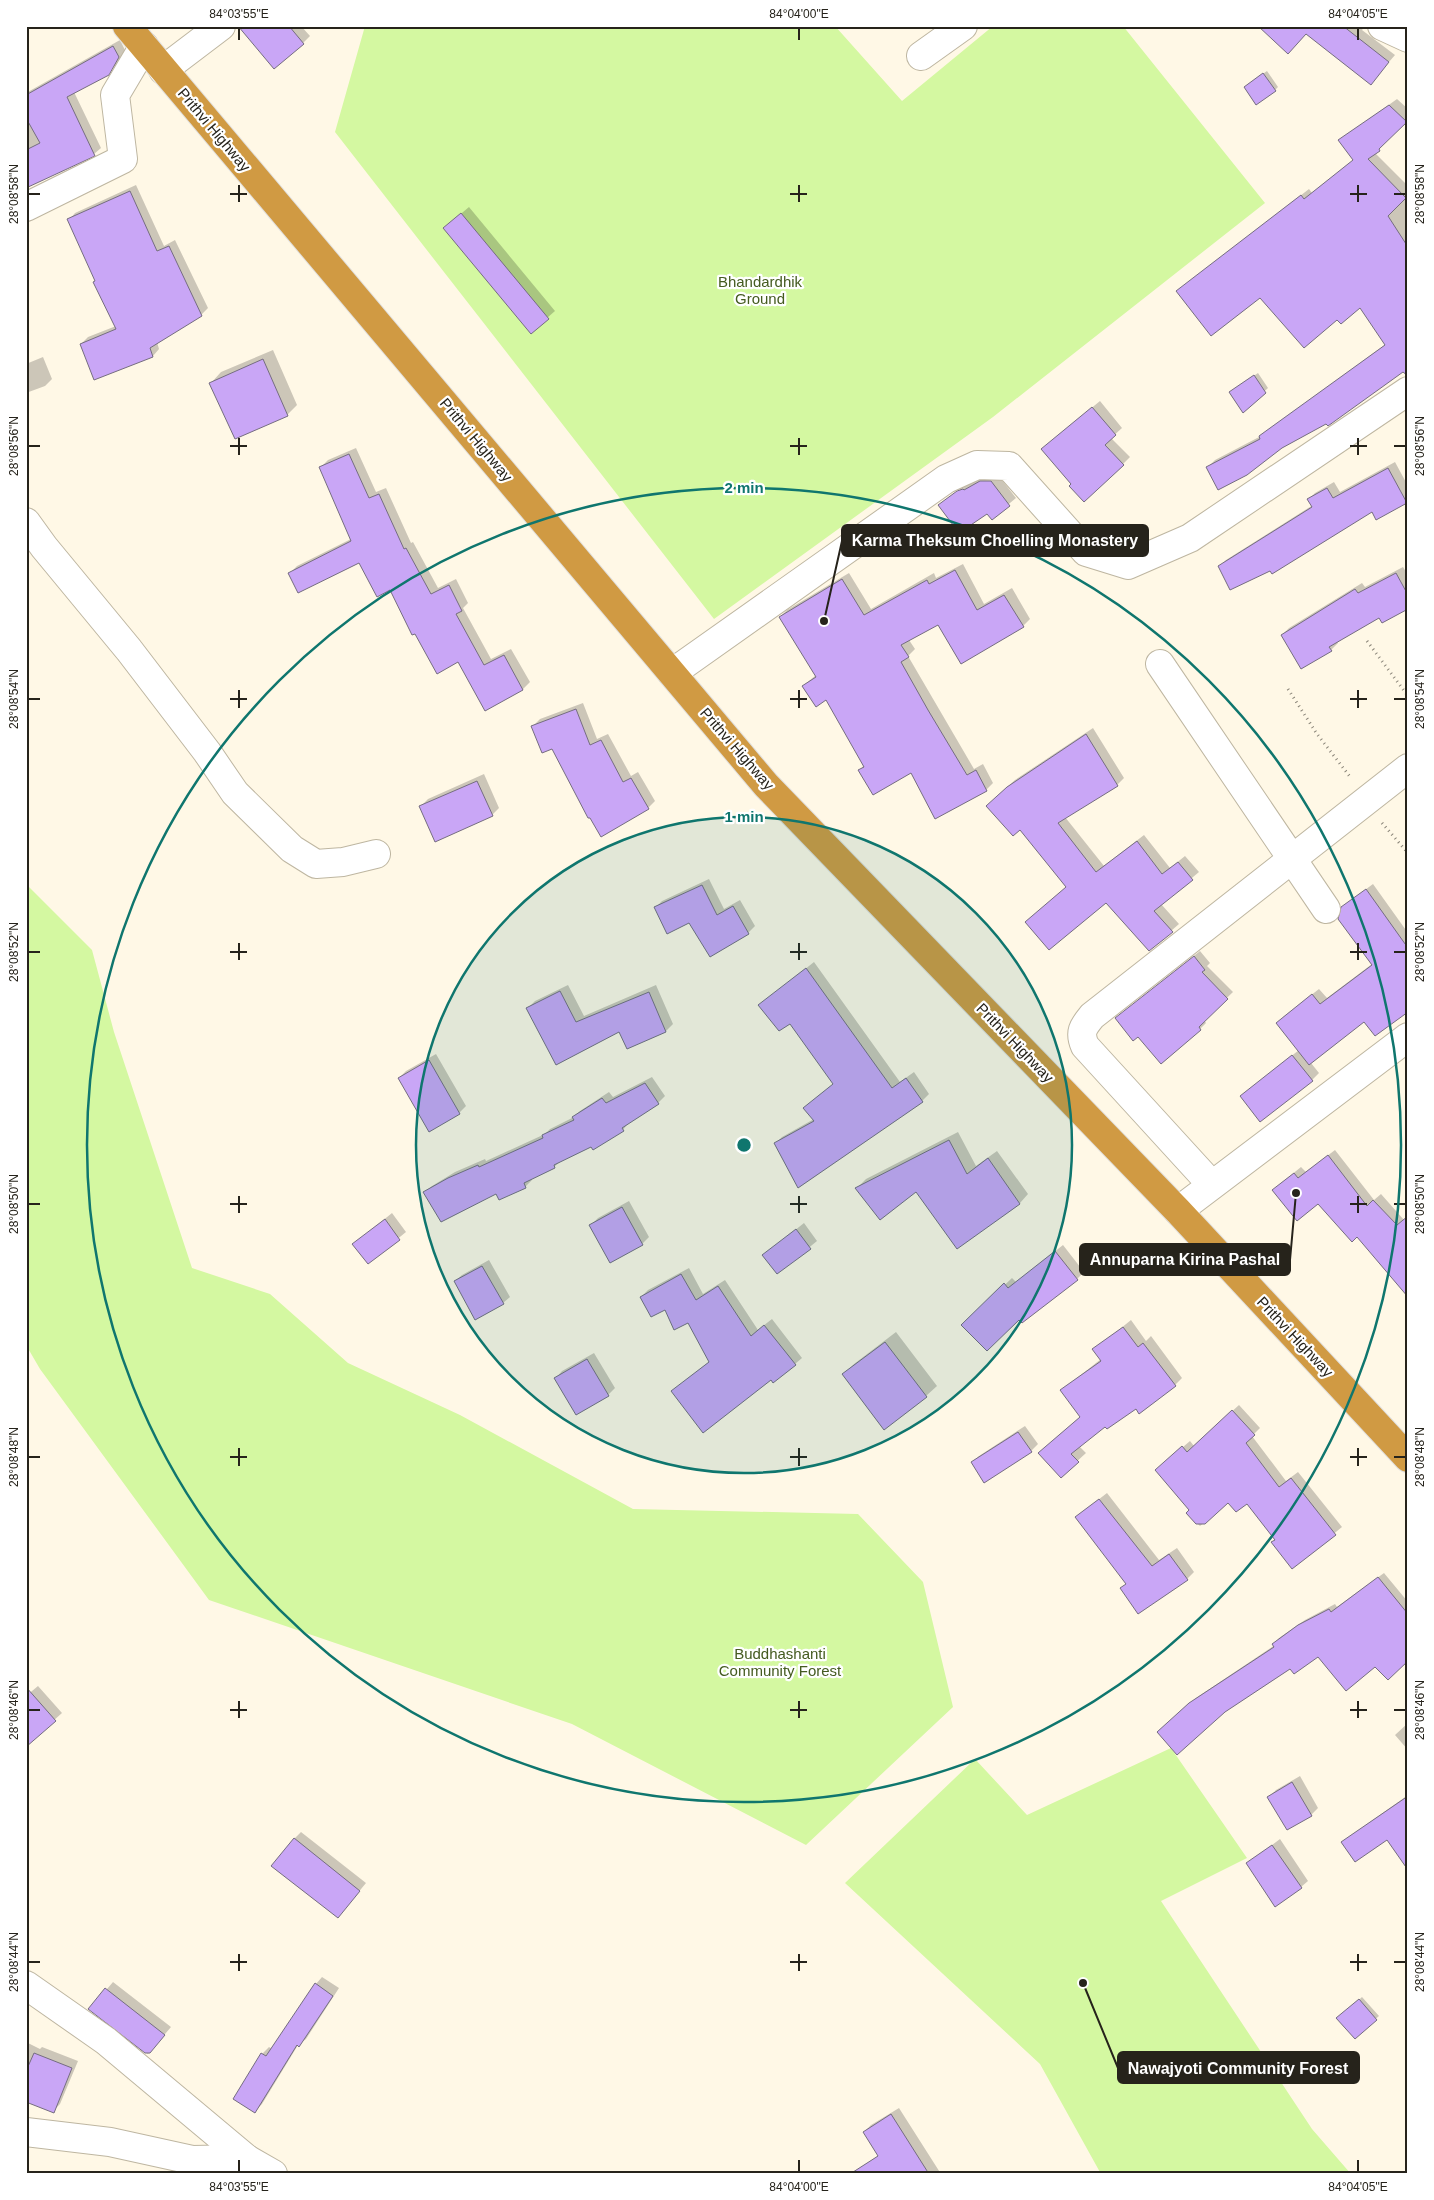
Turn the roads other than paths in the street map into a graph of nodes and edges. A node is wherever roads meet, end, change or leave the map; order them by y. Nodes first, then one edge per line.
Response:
1 (221, 26) edge
2 (963, 26) edge
3 (1382, 26) edge
4 (135, 36) edge
5 (1408, 38) edge
6 (921, 56) dead end
7 (163, 70) junction
8 (26, 207) edge
9 (1408, 391) edge
10 (26, 522) edge
11 (1160, 664) dead end
12 (672, 673) junction
13 (1408, 768) edge
14 (376, 854) dead end
15 (1292, 860) junction
16 (1326, 909) dead end
17 (1408, 1037) edge
18 (1212, 1185) junction
19 (1178, 1211) junction
20 (1408, 1458) edge
21 (26, 1986) edge
22 (26, 2132) edge
23 (247, 2160) junction
24 (273, 2174) edge

1 - 7 street
2 - 6 street
3 - 5 street
4 - 7 highway, Prithvi Highway
4 - 8 street
7 - 12 highway, Prithvi Highway
9 - 12 street
10 - 14 street
11 - 15 street
12 - 19 highway, Prithvi Highway
13 - 15 street
15 - 16 street
15 - 18 street
17 - 18 street
18 - 19 street
19 - 20 highway, Prithvi Highway
21 - 23 street
22 - 23 street
23 - 24 street

